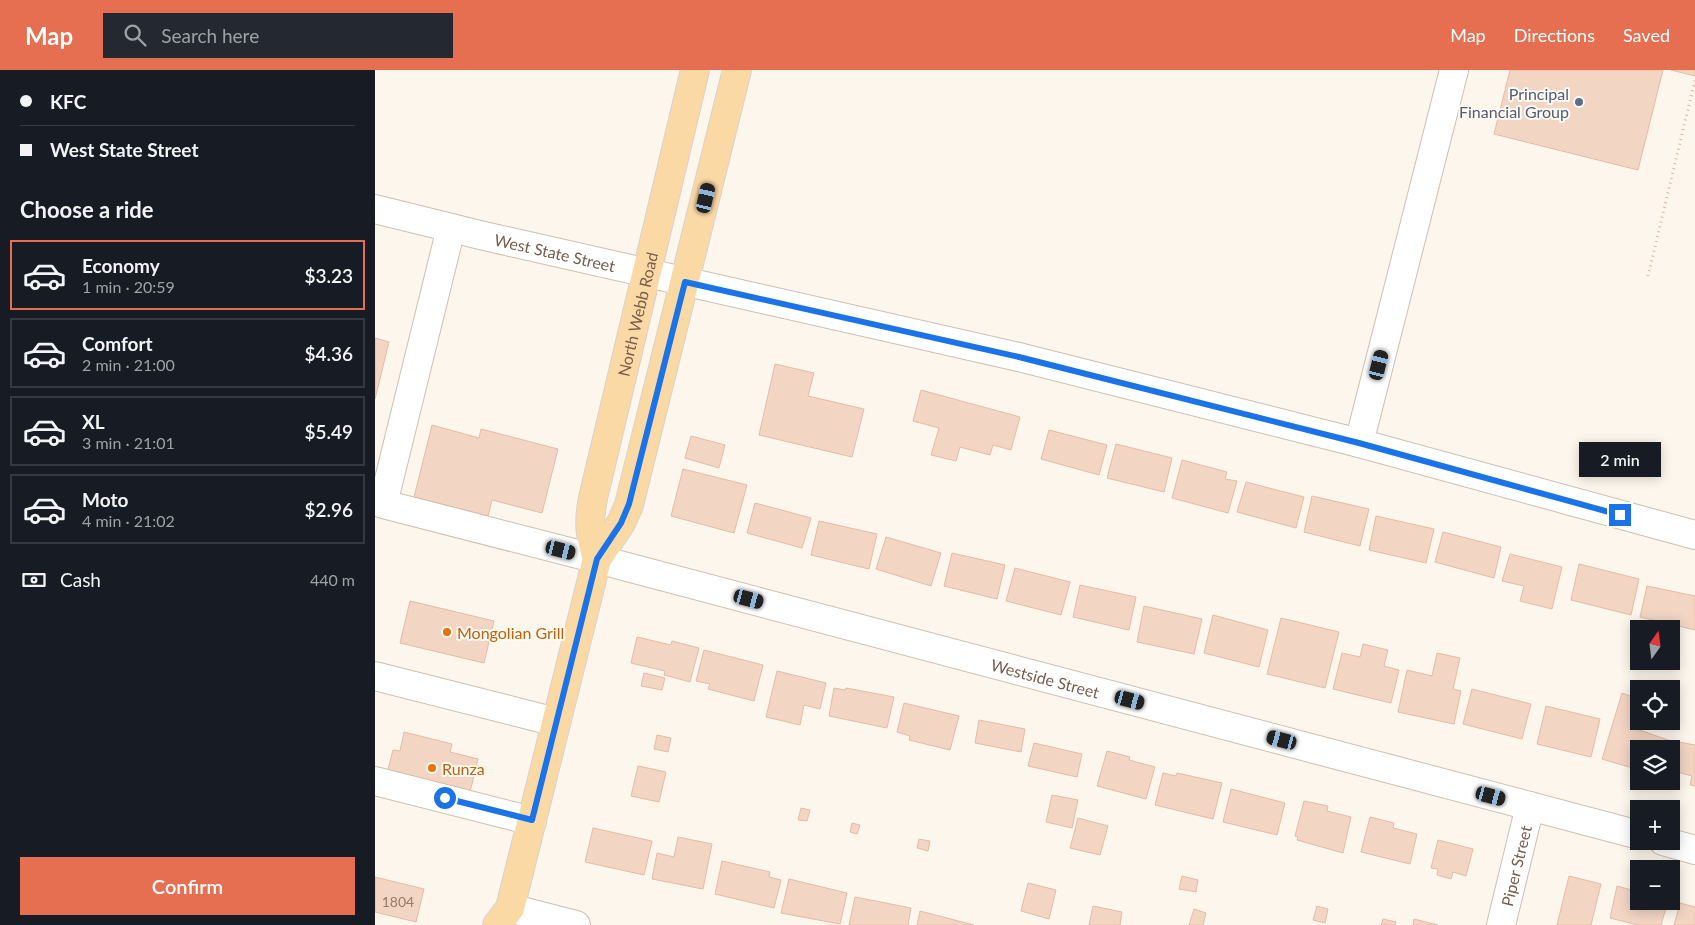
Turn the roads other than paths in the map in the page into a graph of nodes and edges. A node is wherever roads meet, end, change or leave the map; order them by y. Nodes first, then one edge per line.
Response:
1 (695, 70) edge
2 (737, 70) edge
3 (1454, 70) edge
4 (375, 209) edge
5 (451, 228) junction
6 (645, 272) junction
7 (685, 282) junction
8 (1359, 443) junction
9 (1695, 535) edge
10 (597, 559) junction
11 (375, 676) edge
12 (556, 722) junction
13 (375, 781) edge
14 (1530, 806) junction
15 (532, 820) junction
16 (1630, 833) edge
17 (1680, 846) edge
18 (1695, 850) edge
19 (508, 919) edge
20 (576, 925) edge
21 (1501, 925) edge

1 - 6 main road, North Webb Road
2 - 7 main road, North Webb Road
3 - 8 street
4 - 5 street, West State Street
5 - 6 street, West State Street
5 - 10 street, Westside Street
6 - 7 street, West State Street
6 - 10 main road, North Webb Road
7 - 8 street, West State Street
7 - 10 main road, North Webb Road
8 - 9 street, West State Street
10 - 12 main road, North Webb Road
10 - 14 street, Westside Street
11 - 12 street
12 - 15 main road, North Webb Road
13 - 15 street
14 - 16 street, Westside Street
14 - 21 street, Piper Street
15 - 19 main road, North Webb Road
17 - 18 street
19 - 20 street

